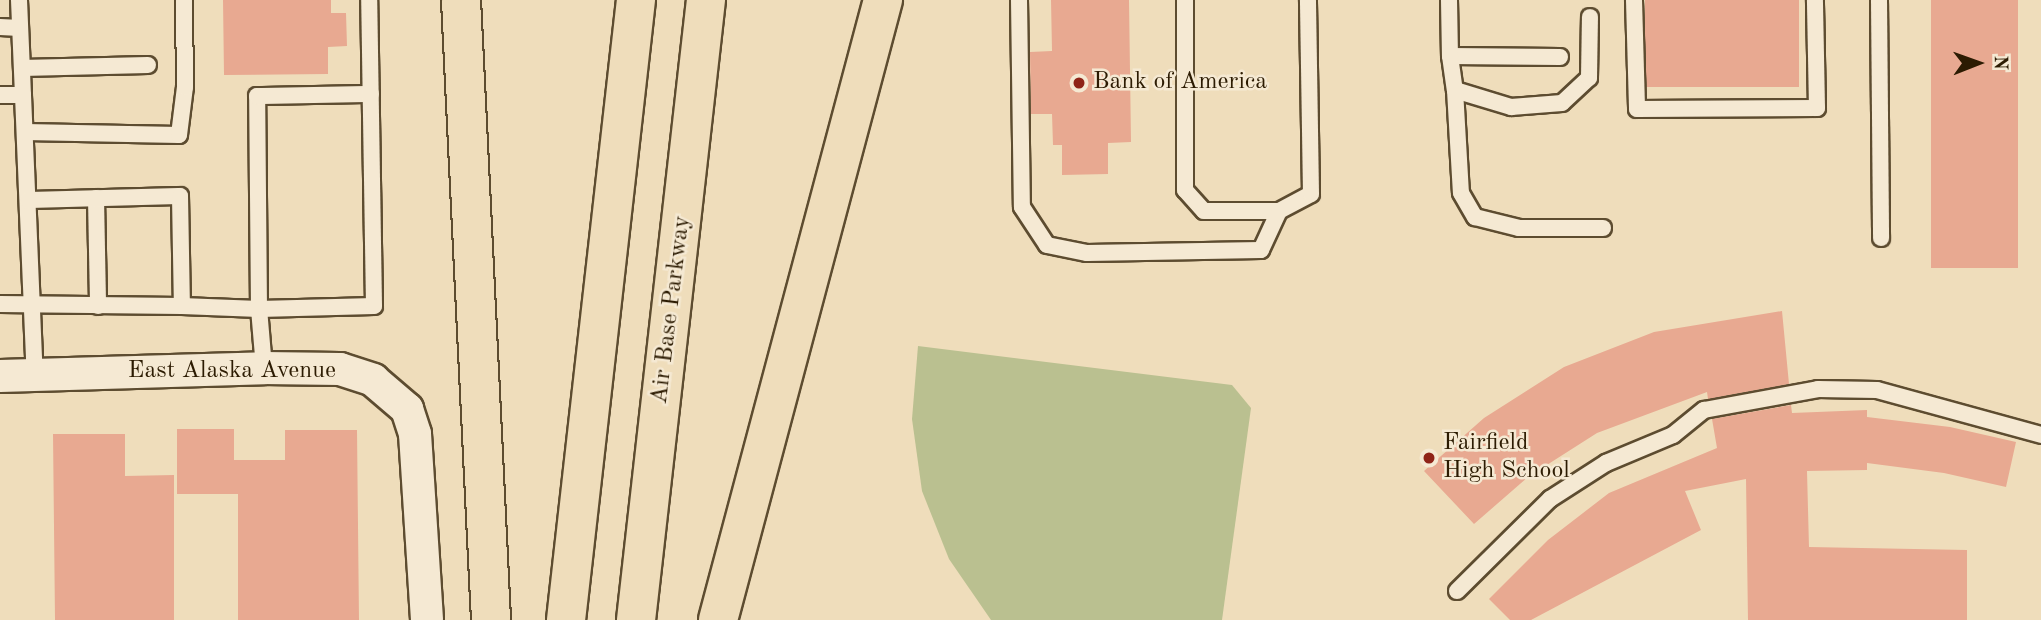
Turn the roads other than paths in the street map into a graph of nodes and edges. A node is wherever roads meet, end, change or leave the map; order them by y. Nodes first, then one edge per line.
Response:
1 (19, 0) edge
2 (184, 0) edge
3 (369, 0) edge
4 (461, 0) edge
5 (635, 0) edge
6 (706, 0) edge
7 (883, 0) edge
8 (1019, 0) edge
9 (1185, 0) edge
10 (1308, 0) edge
11 (1450, 0) edge
12 (1634, 0) edge
13 (1815, 0) edge
14 (1879, 0) edge
15 (1590, 17) dead end
16 (0, 27) edge
17 (20, 28) junction
18 (1450, 56) junction
19 (1560, 57) dead end
20 (148, 65) dead end
21 (22, 68) junction
22 (1455, 90) junction
23 (371, 94) junction
24 (0, 95) edge
25 (23, 95) junction
26 (25, 132) junction
27 (96, 198) junction
28 (28, 200) junction
29 (1279, 211) junction
30 (1603, 228) dead end
31 (1881, 238) dead end
32 (0, 304) edge
33 (32, 305) junction
34 (98, 306) junction
35 (182, 306) junction
36 (259, 309) junction
37 (264, 368) junction
38 (35, 375) junction
39 (0, 376) edge
40 (2041, 435) edge
41 (1457, 591) dead end
42 (427, 620) edge
43 (491, 620) edge
44 (566, 620) edge
45 (636, 620) edge
46 (718, 620) edge

1 - 17 lane
2 - 26 lane
3 - 23 lane
4 - 43 main road
5 - 44 main road
6 - 45 main road, Air Base Parkway
7 - 46 main road
8 - 29 lane
9 - 29 lane
10 - 29 lane
11 - 18 lane
12 - 13 lane
14 - 31 lane
15 - 22 lane
16 - 17 lane
17 - 21 lane
18 - 19 lane
18 - 22 lane
20 - 21 lane
21 - 25 lane
22 - 30 lane
23 - 36 lane
23 - 36 lane
24 - 25 lane
25 - 26 lane
26 - 28 lane
27 - 28 lane
27 - 34 lane
27 - 35 lane
28 - 33 lane
32 - 33 lane
33 - 34 lane
33 - 38 lane
34 - 35 lane
35 - 36 lane
36 - 37 lane
37 - 38 street, East Alaska Avenue
37 - 42 street, East Alaska Avenue
38 - 39 street, East Alaska Avenue
40 - 41 lane

